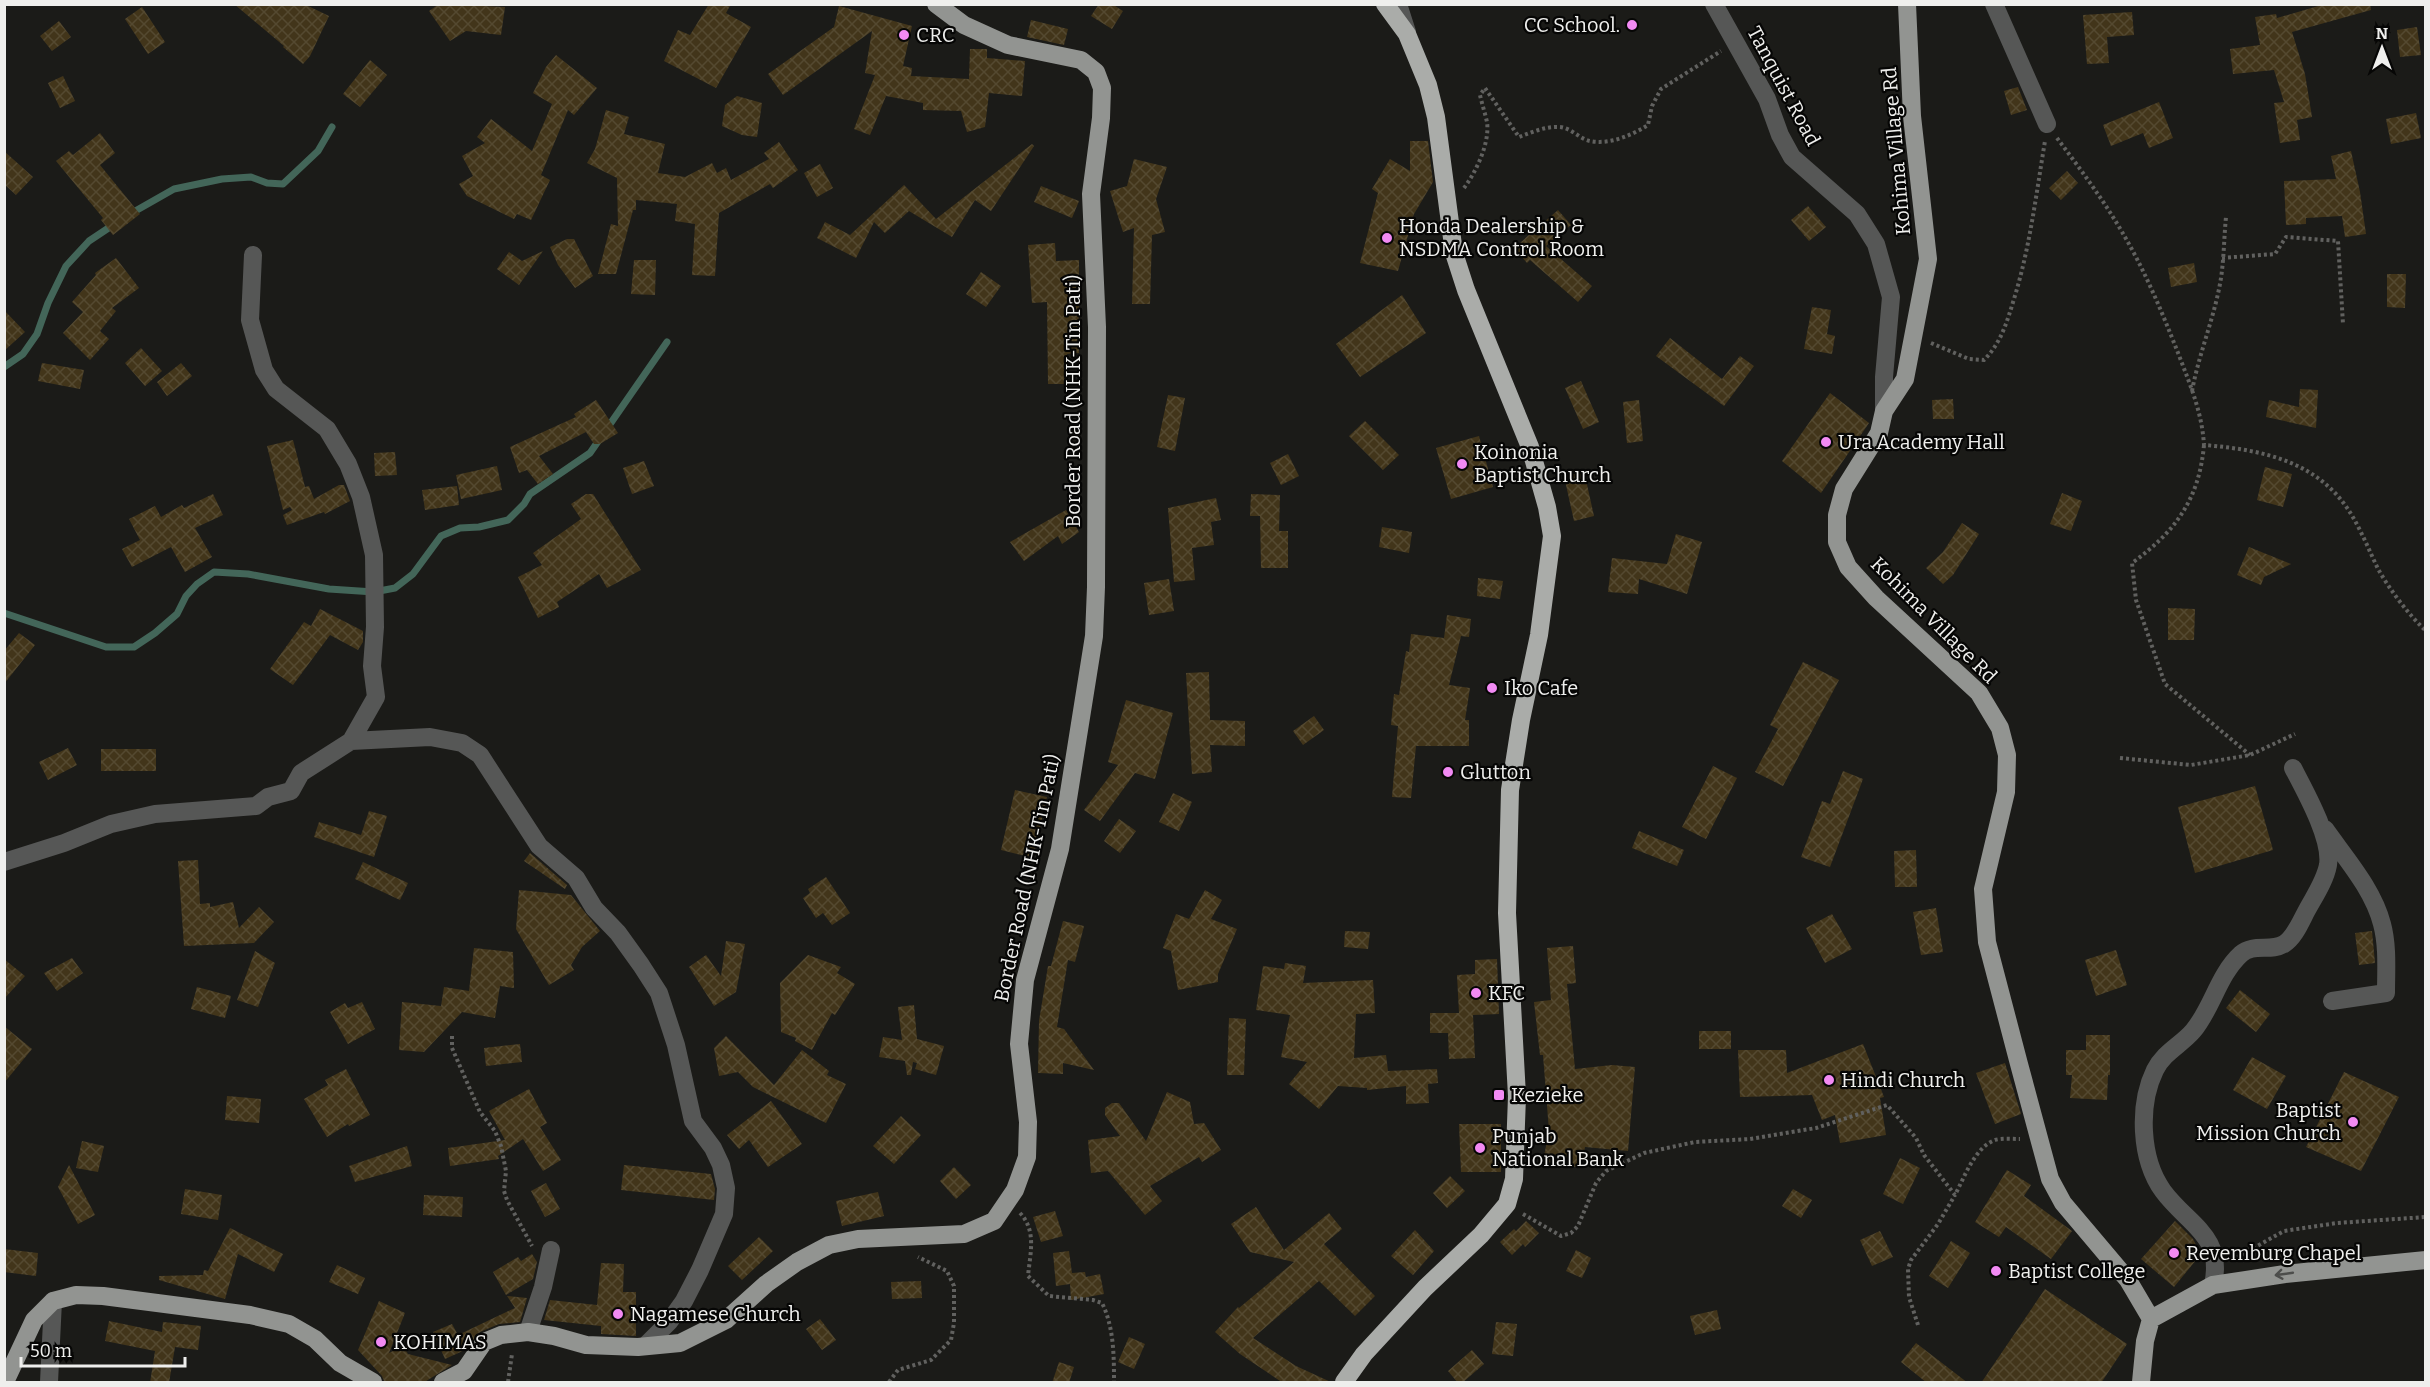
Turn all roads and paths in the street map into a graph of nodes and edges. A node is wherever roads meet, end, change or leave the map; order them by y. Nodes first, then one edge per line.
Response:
1 (936, 4) edge
2 (1385, 4) edge
3 (1398, 4) edge
4 (1714, 4) edge
5 (1907, 4) edge
6 (1994, 4) edge
7 (1407, 34) junction
8 (1735, 41) junction
9 (2047, 124) junction
10 (1449, 215) junction
11 (2226, 217) dead end
12 (254, 255) dead end
13 (2222, 258) junction
14 (2343, 324) dead end
15 (1914, 333) junction
16 (2192, 392) junction
17 (1884, 411) junction
18 (2204, 445) junction
19 (2426, 631) edge
20 (2295, 734) dead end
21 (351, 741) junction
22 (2250, 755) junction
23 (2120, 758) dead end
24 (2293, 768) dead end
25 (2319, 820) junction
26 (4, 862) edge
27 (2332, 1001) dead end
28 (452, 1036) dead end
29 (2039, 1139) junction
30 (1955, 1195) junction
31 (1007, 1203) junction
32 (1508, 1204) junction
33 (2426, 1217) edge
34 (551, 1250) dead end
35 (913, 1255) dead end
36 (2426, 1260) edge
37 (547, 1270) junction
38 (2214, 1278) junction
39 (53, 1301) junction
40 (2151, 1319) junction
41 (1918, 1325) dead end
42 (528, 1332) junction
43 (509, 1334) junction
44 (645, 1347) junction
45 (5, 1383) edge
46 (49, 1383) edge
47 (373, 1383) edge
48 (443, 1383) edge
49 (508, 1383) edge
50 (889, 1383) edge
51 (1114, 1383) edge
52 (1344, 1383) edge
53 (2141, 1383) edge

1 - 31 main road, Border Road (NHK-Tin Pati)
2 - 7 highway
3 - 7 street
4 - 8 street, Tanquist Road
5 - 15 main road, Kohima Village Rd
6 - 9 street
7 - 10 highway
8 - 10 path
8 - 17 street, Tanquist Road
9 - 15 path
9 - 16 path
10 - 32 highway
11 - 13 path
12 - 21 street
13 - 14 path
13 - 16 path
15 - 17 main road, Kohima Village Rd
16 - 18 path
17 - 29 main road, Kohima Village Rd
18 - 19 path
18 - 22 path
20 - 22 path
21 - 26 street
21 - 44 street
22 - 23 path
24 - 25 street
25 - 27 street
25 - 38 street
28 - 37 path
29 - 30 path
29 - 40 main road, Kohima Village Rd
30 - 32 path
30 - 41 path
31 - 44 main road, Border Road (NHK-Tin Pati)
31 - 51 path
32 - 52 highway
33 - 38 path
34 - 37 street
35 - 50 path
36 -> 38 main road
37 - 42 street
38 - 40 main road
39 - 45 main road
39 - 46 street
39 - 47 main road
40 - 53 main road
42 - 43 main road, Border Road (NHK-Tin Pati)
42 - 44 main road, Border Road (NHK-Tin Pati)
43 - 48 main road, Border Road (NHK-Tin Pati)
43 - 49 path

